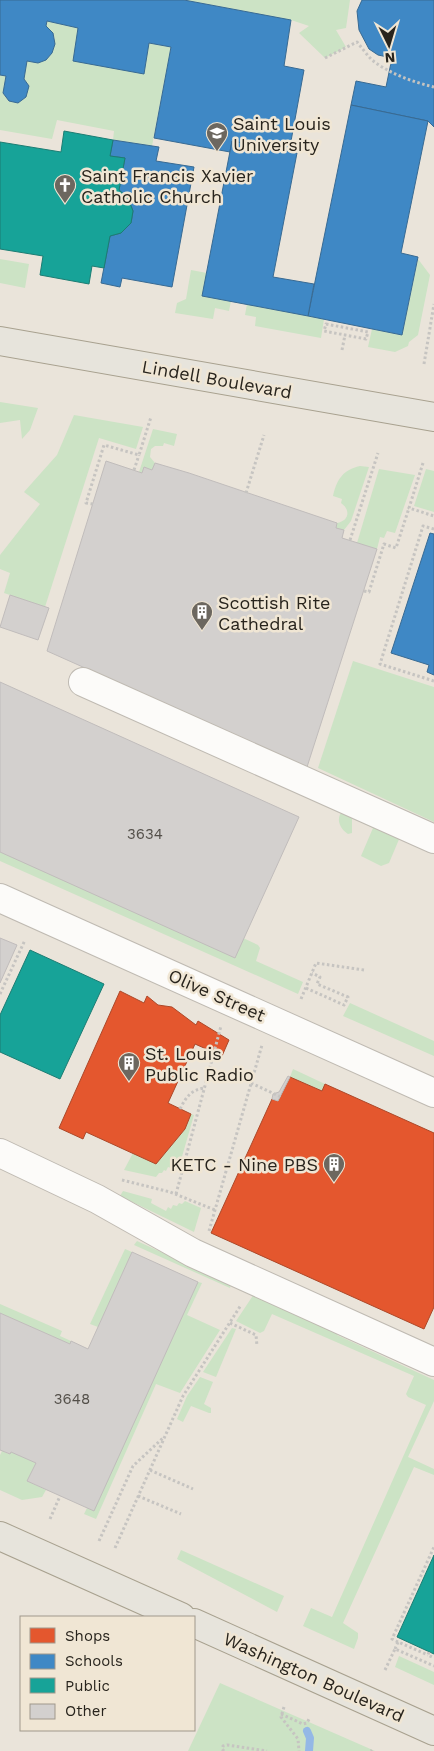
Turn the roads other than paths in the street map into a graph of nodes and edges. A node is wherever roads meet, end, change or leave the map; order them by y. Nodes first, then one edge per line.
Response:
1 (0, 341) edge
2 (434, 417) edge
3 (83, 682) dead end
4 (434, 839) edge
5 (0, 898) edge
6 (434, 1093) edge
7 (0, 1153) edge
8 (434, 1362) edge
9 (0, 1536) edge
10 (178, 1616) edge
11 (195, 1623) edge
12 (434, 1731) edge

1 - 2 main road, Lindell Boulevard
3 - 4 street
5 - 6 street, Olive Street
7 - 8 street
9 - 10 main road
11 - 12 main road, Washington Boulevard

